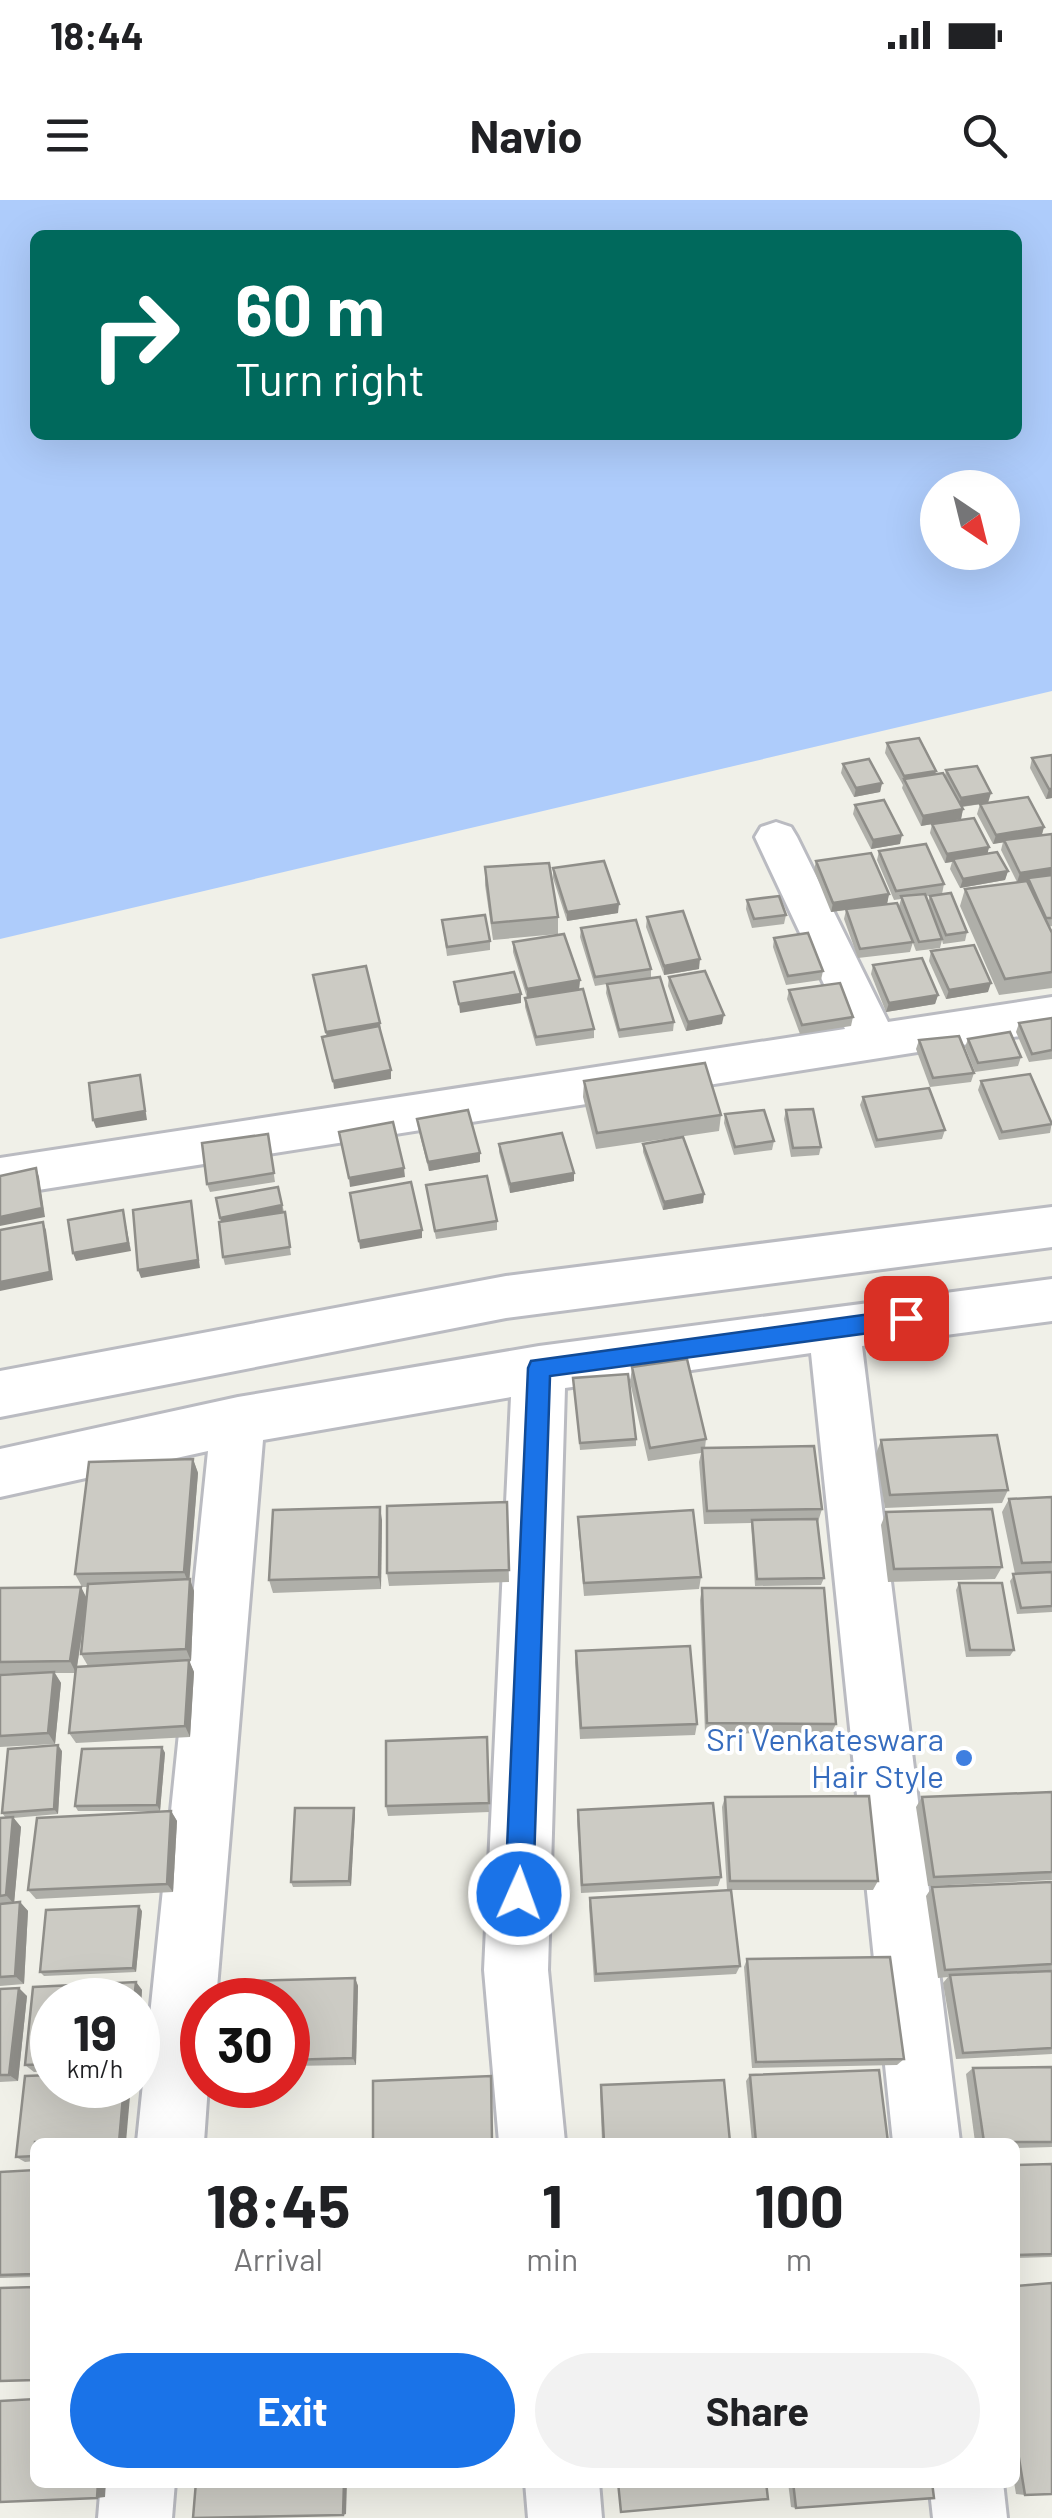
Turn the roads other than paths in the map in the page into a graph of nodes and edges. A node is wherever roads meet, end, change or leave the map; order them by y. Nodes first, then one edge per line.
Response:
1 (776, 837) dead end
2 (1052, 1014) edge
3 (874, 1040) junction
4 (0, 1177) edge
5 (1052, 1228) edge
6 (1052, 1300) edge
7 (834, 1328) junction
8 (539, 1368) junction
9 (0, 1394) edge
10 (238, 1420) junction
11 (0, 1472) edge
12 (170, 2138) edge
13 (532, 2138) edge
14 (927, 2138) edge
15 (138, 2488) edge
16 (562, 2488) edge
17 (967, 2488) edge
18 (135, 2518) edge
19 (565, 2518) edge
20 (970, 2518) edge

1 - 3 street
2 - 3 street
3 - 4 street
5 - 9 street
6 - 7 street
7 - 8 street
7 - 14 street
8 - 10 street
8 - 13 street
10 - 11 street
10 - 12 street
15 - 18 street
16 - 19 street
17 - 20 street

